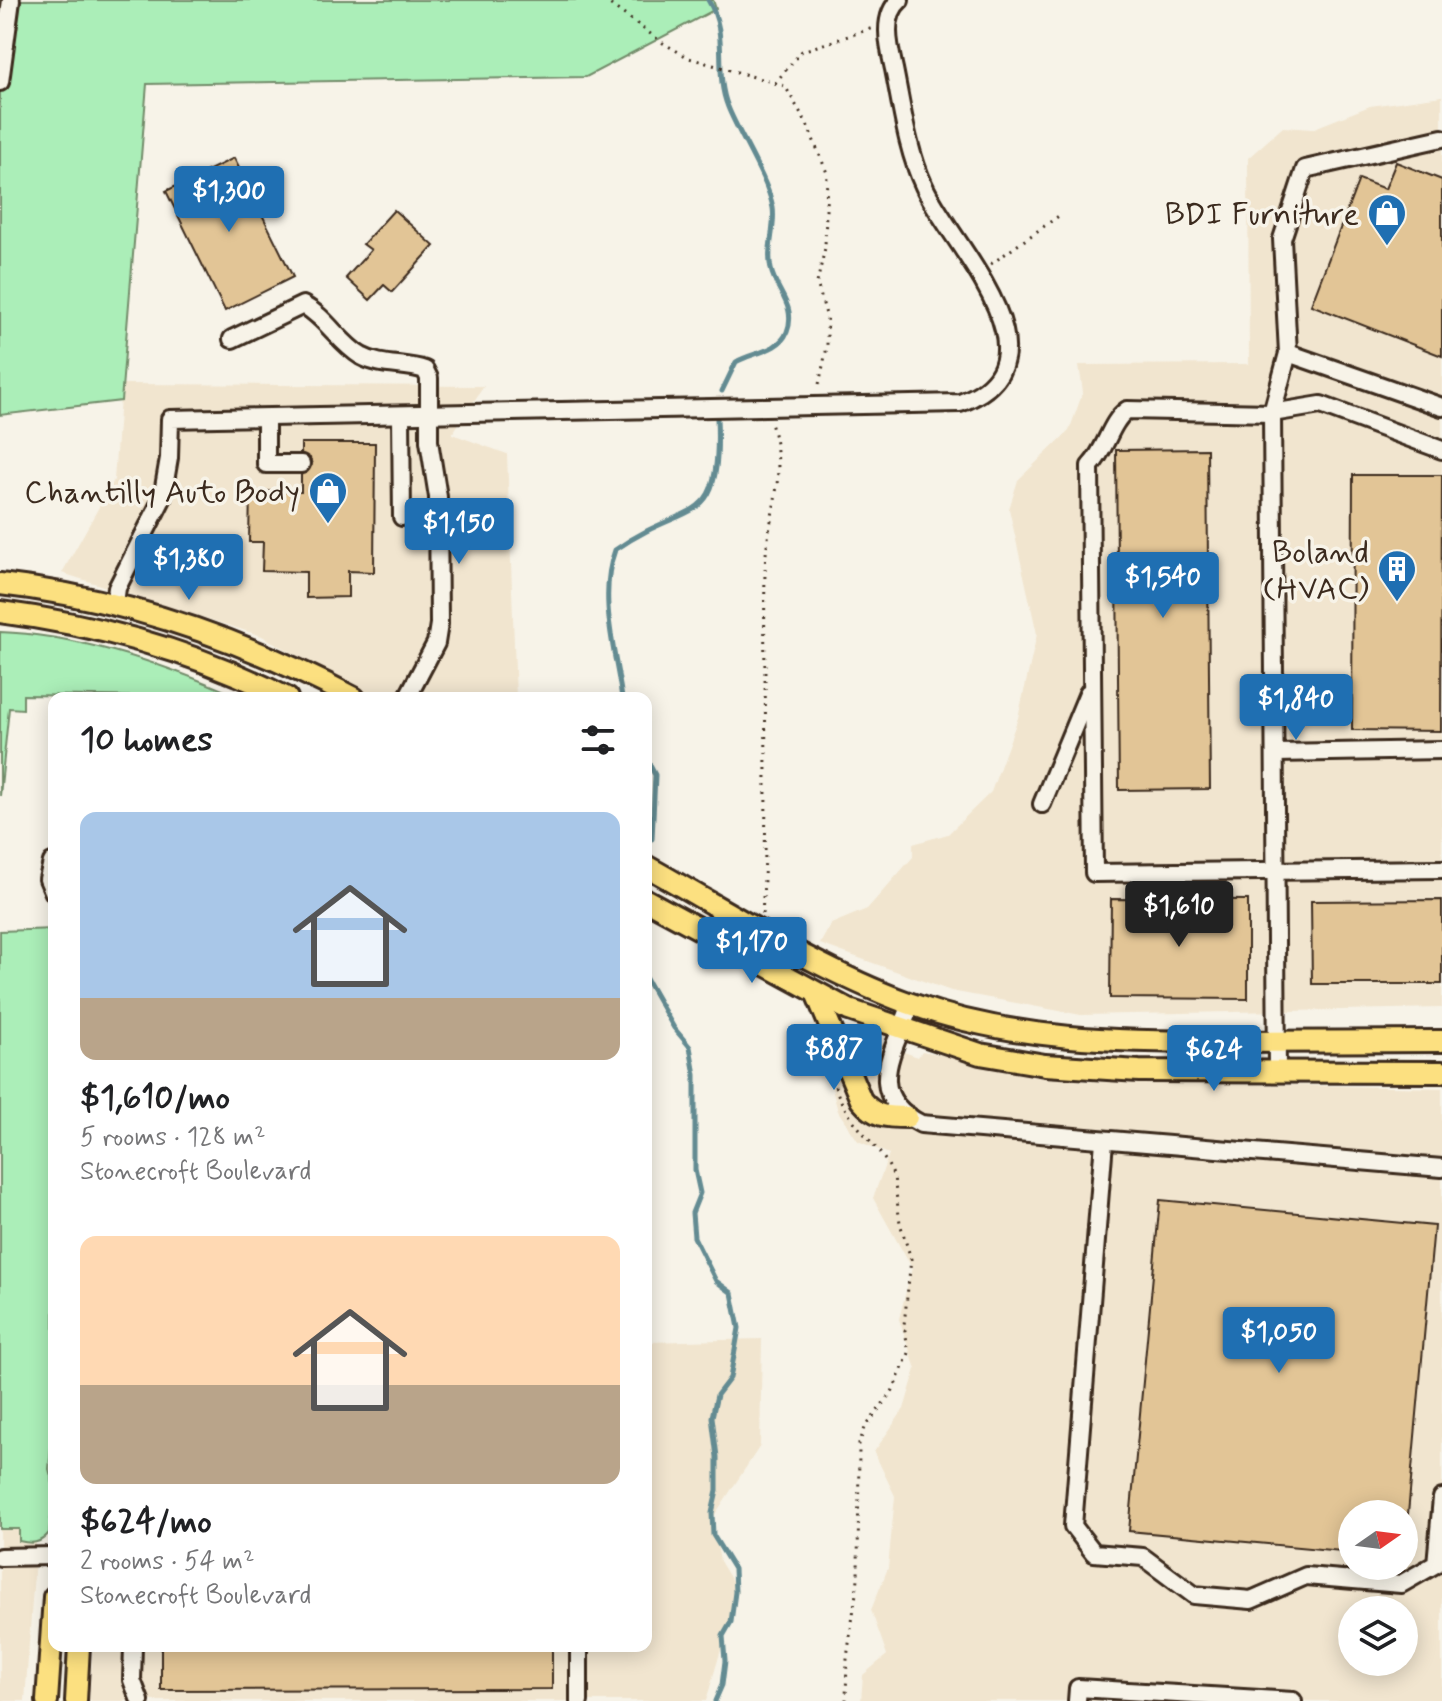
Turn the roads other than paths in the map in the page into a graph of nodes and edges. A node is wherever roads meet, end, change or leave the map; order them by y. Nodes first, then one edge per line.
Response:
1 (11, 0) edge
2 (900, 0) edge
3 (4, 20) edge
4 (0, 82) edge
5 (1442, 138) edge
6 (232, 339) dead end
7 (1288, 353) junction
8 (1442, 407) edge
9 (1272, 413) junction
10 (431, 415) junction
11 (401, 416) junction
12 (266, 419) junction
13 (1442, 450) edge
14 (301, 464) dead end
15 (402, 517) dead end
16 (0, 584) edge
17 (115, 603) junction
18 (0, 612) edge
19 (1092, 684) junction
20 (274, 692) edge
21 (342, 692) edge
22 (410, 692) edge
23 (1442, 750) edge
24 (1276, 753) junction
25 (1042, 804) dead end
26 (652, 869) edge
27 (1442, 869) edge
28 (1277, 871) junction
29 (652, 903) edge
30 (817, 995) junction
31 (911, 1004) junction
32 (901, 1030) junction
33 (1442, 1041) edge
34 (1279, 1042) junction
35 (1277, 1072) junction
36 (1442, 1072) edge
37 (907, 1117) junction
38 (1104, 1141) junction
39 (1442, 1168) edge
40 (1442, 1498) edge
41 (48, 1556) edge
42 (0, 1557) edge
43 (1439, 1570) edge
44 (50, 1652) edge
45 (79, 1652) edge
46 (133, 1652) edge
47 (579, 1652) edge
48 (47, 1701) edge
49 (76, 1701) edge
50 (140, 1701) edge
51 (579, 1701) edge
52 (1077, 1701) edge
53 (1293, 1701) edge

1 - 3 street
2 - 10 street
3 - 4 street
5 - 7 street
6 - 10 street
7 - 8 street
7 - 9 street
9 - 13 street
9 - 19 street
9 - 24 street
10 - 11 street
10 - 22 street
11 - 12 street
11 - 15 street
12 - 14 street
12 - 17 street
16 - 17 main road
17 - 21 main road
18 - 20 main road
19 - 25 street
19 - 28 street
23 - 24 street
24 - 28 street
26 - 31 main road
27 - 28 street
28 - 34 street
29 - 30 main road
30 - 32 main road
30 - 37 main road
31 - 32 street
31 - 34 main road
32 - 35 main road
32 - 37 street
33 - 34 main road
34 - 35 street
35 - 36 main road
37 - 38 street
38 - 39 street
38 - 43 street
40 - 43 street
41 - 42 street
44 - 48 main road
45 - 49 main road
46 - 50 street
47 - 51 street
52 - 53 street

